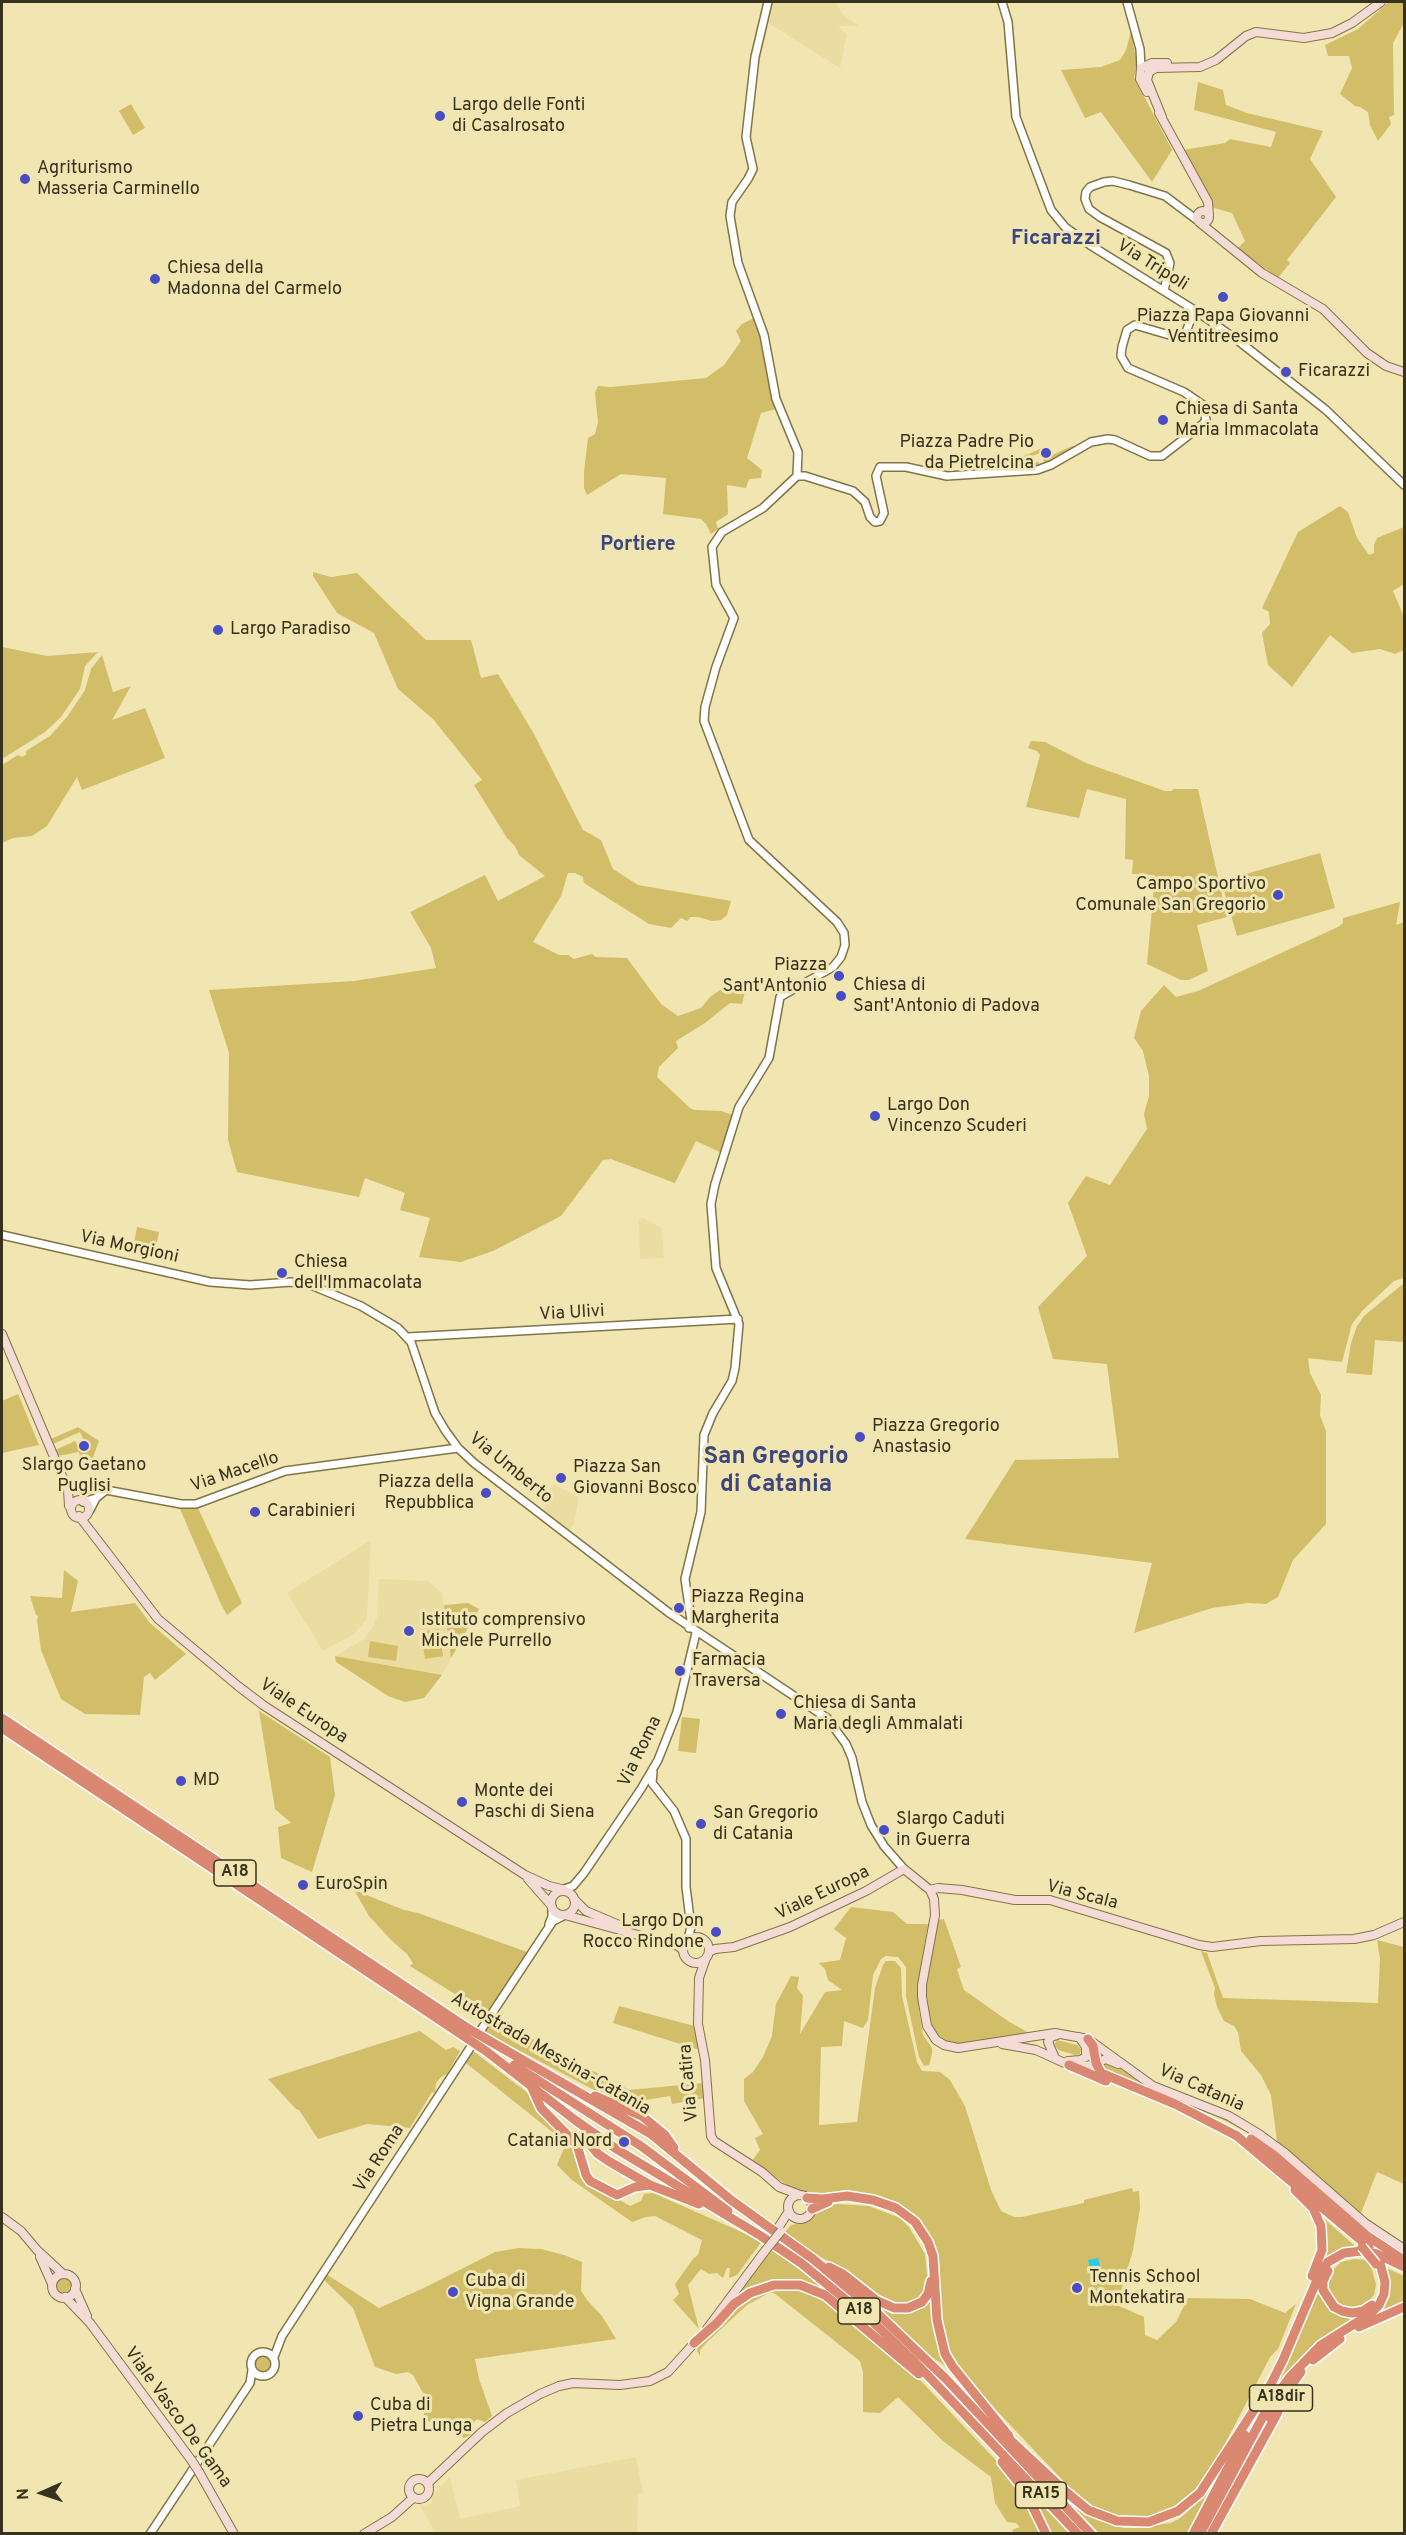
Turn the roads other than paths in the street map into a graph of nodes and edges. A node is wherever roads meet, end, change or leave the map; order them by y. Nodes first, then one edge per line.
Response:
1 (768, 2) edge
2 (1002, 2) edge
3 (1127, 2) edge
4 (1381, 2) edge
5 (1144, 66) junction
6 (1185, 68) junction
7 (1158, 106) junction
8 (1162, 117) junction
9 (1203, 217) junction
10 (1164, 291) junction
11 (1194, 310) junction
12 (1404, 372) edge
13 (797, 476) junction
14 (1404, 485) edge
15 (2, 1235) edge
16 (738, 1319) junction
17 (2, 1334) edge
18 (408, 1337) junction
19 (458, 1448) junction
20 (68, 1490) junction
21 (96, 1498) junction
22 (81, 1501) junction
23 (69, 1506) junction
24 (90, 1511) junction
25 (79, 1516) junction
26 (97, 1537) junction
27 (689, 1628) junction
28 (696, 1633) junction
29 (2, 1718) edge
30 (2, 1723) edge
31 (2, 1728) edge
32 (656, 1763) junction
33 (655, 1789) junction
34 (641, 1790) junction
35 (904, 1869) junction
36 (584, 1873) junction
37 (525, 1875) junction
38 (563, 1889) junction
39 (930, 1890) junction
40 (573, 1898) junction
41 (552, 1906) junction
42 (564, 1916) junction
43 (1404, 1922) edge
44 (545, 1933) junction
45 (687, 1940) junction
46 (752, 1941) junction
47 (707, 1942) junction
48 (683, 1950) junction
49 (708, 1955) junction
50 (691, 1962) junction
51 (699, 1978) junction
52 (481, 2031) dead end
53 (1080, 2037) junction
54 (982, 2045) junction
55 (470, 2048) dead end
56 (503, 2050) junction
57 (1062, 2062) junction
58 (1095, 2063) junction
59 (1139, 2077) junction
60 (556, 2080) junction
61 (537, 2086) junction
62 (1175, 2104) junction
63 (555, 2111) junction
64 (582, 2135) junction
65 (698, 2174) junction
66 (1282, 2175) junction
67 (647, 2183) junction
68 (779, 2187) junction
69 (661, 2190) junction
70 (615, 2194) junction
71 (804, 2196) junction
72 (694, 2197) junction
73 (682, 2198) junction
74 (789, 2208) junction
75 (721, 2209) junction
76 (812, 2209) junction
77 (2, 2217) edge
78 (796, 2218) junction
79 (779, 2230) junction
80 (791, 2244) junction
81 (1366, 2247) junction
82 (1404, 2249) edge
83 (37, 2250) junction
84 (813, 2259) junction
85 (1404, 2260) edge
86 (1378, 2264) junction
87 (1404, 2267) edge
88 (1404, 2273) edge
89 (63, 2274) junction
90 (52, 2284) junction
91 (75, 2288) junction
92 (65, 2298) junction
93 (1404, 2307) edge
94 (90, 2323) junction
95 (282, 2336) junction
96 (694, 2343) junction
97 (265, 2351) junction
98 (274, 2357) junction
99 (252, 2370) junction
100 (261, 2376) junction
101 (1297, 2377) junction
102 (250, 2383) junction
103 (1271, 2384) junction
104 (948, 2397) junction
105 (959, 2409) junction
106 (1251, 2414) junction
107 (1238, 2448) junction
108 (1011, 2450) junction
109 (428, 2483) junction
110 (413, 2498) junction
111 (150, 2534) edge
112 (234, 2534) edge
113 (364, 2534) edge
114 (1046, 2534) edge
115 (1078, 2534) edge
116 (1091, 2534) edge
117 (1193, 2534) edge
118 (1201, 2534) edge
119 (1210, 2534) edge

1 - 13 street
2 - 10 street, Via Tripoli
3 - 5 street
4 - 6 main road
5 - 6 main road
5 - 7 street
5 - 8 main road
6 - 7 main road
7 - 8 main road
8 - 9 main road
9 - 10 street
9 - 12 main road
10 - 11 street, Via Tripoli
11 - 13 street
11 - 14 street, Via Tripoli
13 - 16 street
15 - 18 street, Via Morgioni
16 - 18 street, Via Ulivi
16 - 27 street
17 - 20 main road
18 - 19 street, Via Umberto
19 - 21 street, Via Macello
19 - 27 street, Via Umberto
20 - 22 main road
20 - 23 main road
21 - 22 street, Via Macello
21 - 24 street
22 - 23 main road
22 - 24 main road
23 - 25 main road
24 - 25 main road
24 - 26 main road
25 - 26 main road
26 - 37 main road, Viale Europa
27 - 28 street, Via Umberto
28 - 32 street, Via Roma
28 - 35 street
29 - 56 highway, Autostrada Messina-Catania / A18
30 - 61 highway
31 - 61 highway, Autostrada Messina-Catania / A18
32 - 33 street
32 - 34 street, Via Roma
33 - 34 street
33 - 45 street
34 - 36 street, Via Roma
35 - 39 main road
35 - 46 main road, Viale Europa
36 - 38 street
36 - 40 street
37 - 38 main road
37 - 41 main road
38 - 40 main road
38 - 41 main road
39 - 43 main road, Via Scala
39 - 54 main road
40 - 42 main road
40 - 45 main road
41 - 42 main road
41 - 44 street
42 - 44 street
42 - 48 main road
44 - 52 street
45 - 47 main road
45 - 48 main road
46 - 47 main road, Viale Europa
46 - 49 main road, Viale Europa
47 - 49 main road
48 - 50 main road
49 - 50 main road
49 - 51 main road
50 - 51 main road
51 - 68 main road, Via Catira
53 - 54 main road
53 - 57 main road
53 - 57 main road
53 - 58 highway
53 - 59 main road, Via Catania
54 - 57 main road
55 - 95 street, Via Roma
56 - 60 highway, Autostrada Messina-Catania / A18
56 - 80 highway
57 - 58 main road
57 - 66 highway
58 - 59 main road
58 - 62 highway
59 - 82 main road, Via Catania
60 - 65 highway, Autostrada Messina-Catania / A18
60 - 65 highway
61 - 63 highway
61 - 70 highway
61 - 72 highway, Autostrada Messina-Catania / A18
61 - 75 highway
62 - 81 highway
62 - 85 highway
63 - 64 highway
63 - 72 highway
64 - 67 highway
64 - 73 highway
65 - 80 highway, Autostrada Messina-Catania / A18
66 - 81 highway
66 - 106 highway
67 - 69 highway
67 - 70 highway
68 - 71 main road
68 - 74 main road
69 - 70 highway
69 - 73 highway
71 - 74 main road
71 - 76 main road
71 - 108 highway
72 - 75 highway, Autostrada Messina-Catania / A18
73 - 75 highway
74 - 78 main road
74 - 79 main road
75 - 104 highway, Autostrada Messina-Catania / A18
76 - 78 main road
76 - 84 highway
77 - 83 main road
78 - 79 main road
79 - 96 main road, bridge
80 - 84 highway, Autostrada Messina-Catania / A18
81 - 86 highway, bridge
83 - 89 main road
83 - 90 main road
84 - 108 highway, Autostrada Messina-Catania / A18
86 - 88 highway
86 - 118 highway
87 - 103 highway, A18dir
89 - 90 main road
89 - 91 main road
90 - 92 main road
91 - 92 main road
91 - 94 main road
92 - 94 main road
93 - 101 highway, A18dir
94 - 112 main road, Viale Vasco De Gama, bridge
95 - 97 street
95 - 98 street
96 - 104 highway
96 - 109 main road
97 - 98 street
97 - 99 street
98 - 100 street
99 - 100 street
99 - 102 street
100 - 102 street
101 - 118 highway, A18dir
101 - 119 highway
102 - 111 street
103 - 106 highway
103 - 107 highway, A18dir
104 - 105 highway, Autostrada Messina-Catania / A18
105 - 108 highway, Autostrada Messina-Catania / A18
105 - 114 highway
106 - 107 highway
106 - 108 highway
107 - 117 highway, A18dir
108 - 115 highway, RA15
108 - 116 highway, RA15
109 - 110 main road
109 - 110 main road
110 - 113 main road

